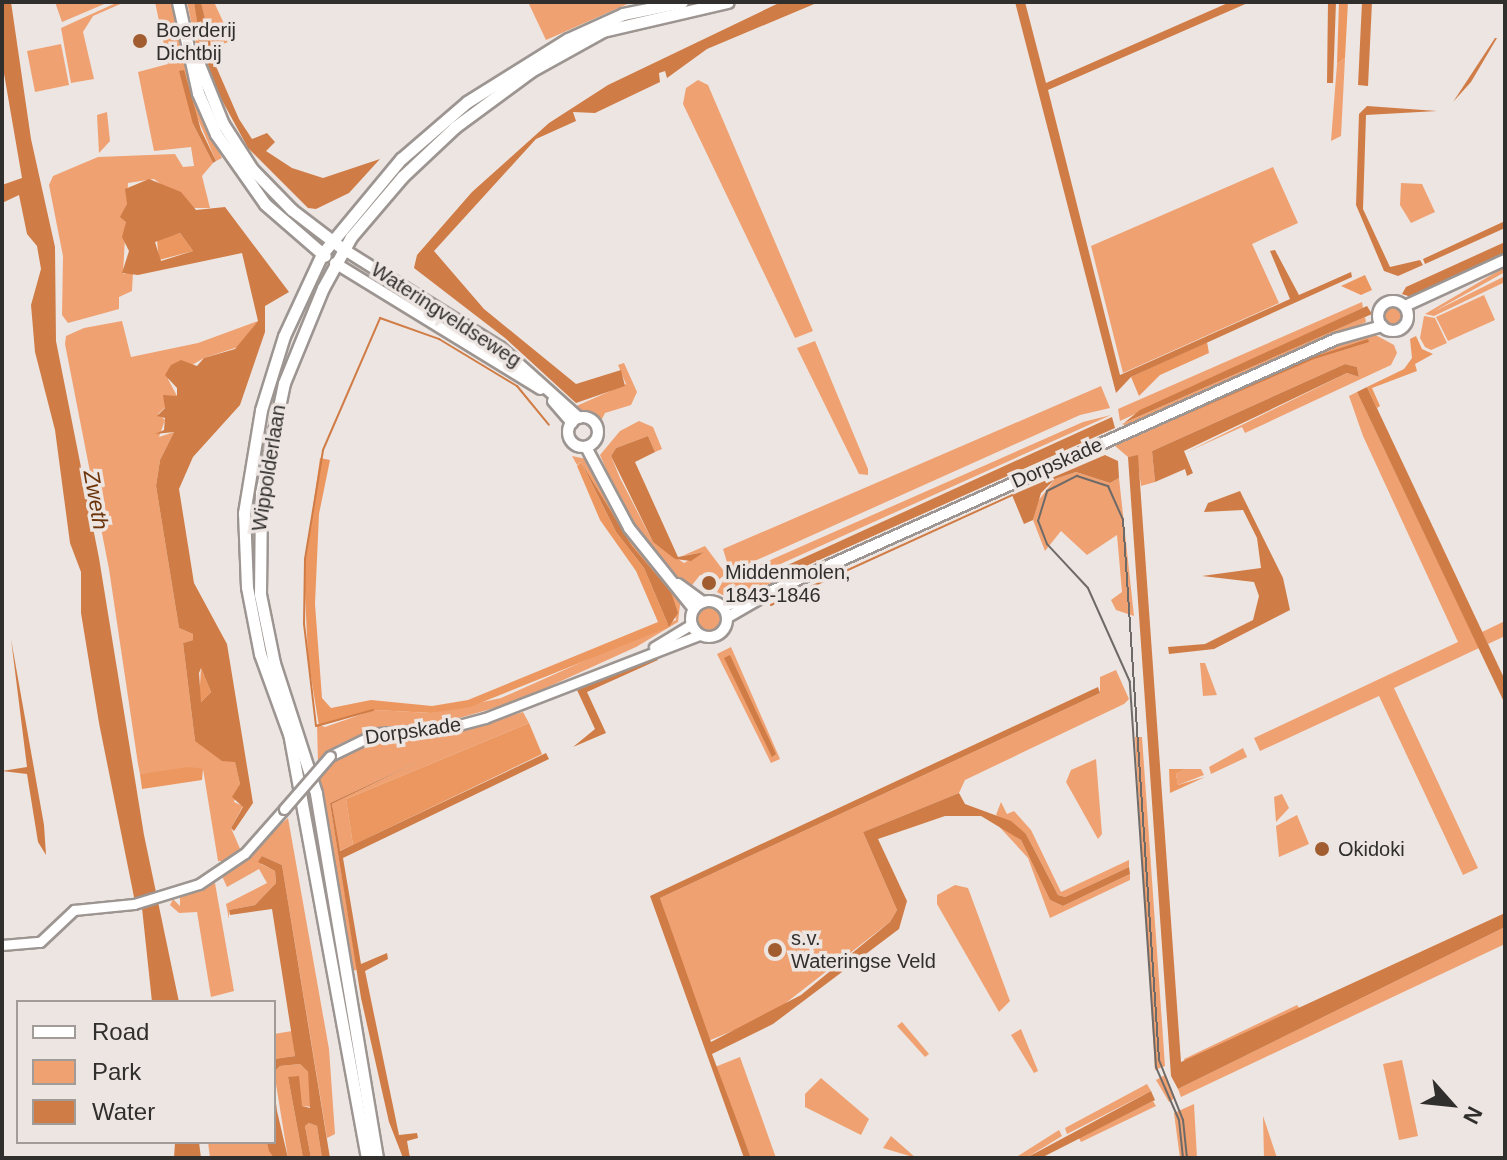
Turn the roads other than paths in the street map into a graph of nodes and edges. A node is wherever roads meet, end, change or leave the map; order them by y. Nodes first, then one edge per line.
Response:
1 (178, 2) edge
2 (185, 2) edge
3 (682, 2) edge
4 (728, 2) edge
5 (330, 240) junction
6 (343, 249) junction
7 (322, 254) junction
8 (335, 263) junction
9 (1502, 263) edge
10 (1407, 310) junction
11 (1380, 322) junction
12 (576, 420) junction
13 (590, 445) junction
14 (698, 605) junction
15 (726, 612) junction
16 (692, 624) junction
17 (699, 635) junction
18 (651, 650) junction
19 (2, 945) edge
20 (367, 1158) edge
21 (377, 1158) edge

1 - 7 main road
2 - 5 main road
3 - 5 main road, Wippolderlaan
4 - 6 main road, Wippolderlaan
5 - 6 main road
5 - 7 main road, Wippolderlaan
6 - 8 main road, Wippolderlaan
6 - 12 main road, Wateringveldseweg
7 - 8 main road
7 - 20 main road, Wippolderlaan
8 - 12 main road, Wateringveldseweg
8 - 21 main road, Wippolderlaan
9 - 10 main road
10 - 11 main road
10 - 11 main road
11 - 15 main road, Dorpskade
12 - 13 main road
12 - 13 main road
13 - 14 main road
14 - 15 main road
14 - 16 main road
15 - 17 main road, Dorpskade
16 - 17 main road
16 - 18 street, Dorpskade
17 - 18 street, Dorpskade
18 - 19 street, Dorpskade, bridge

